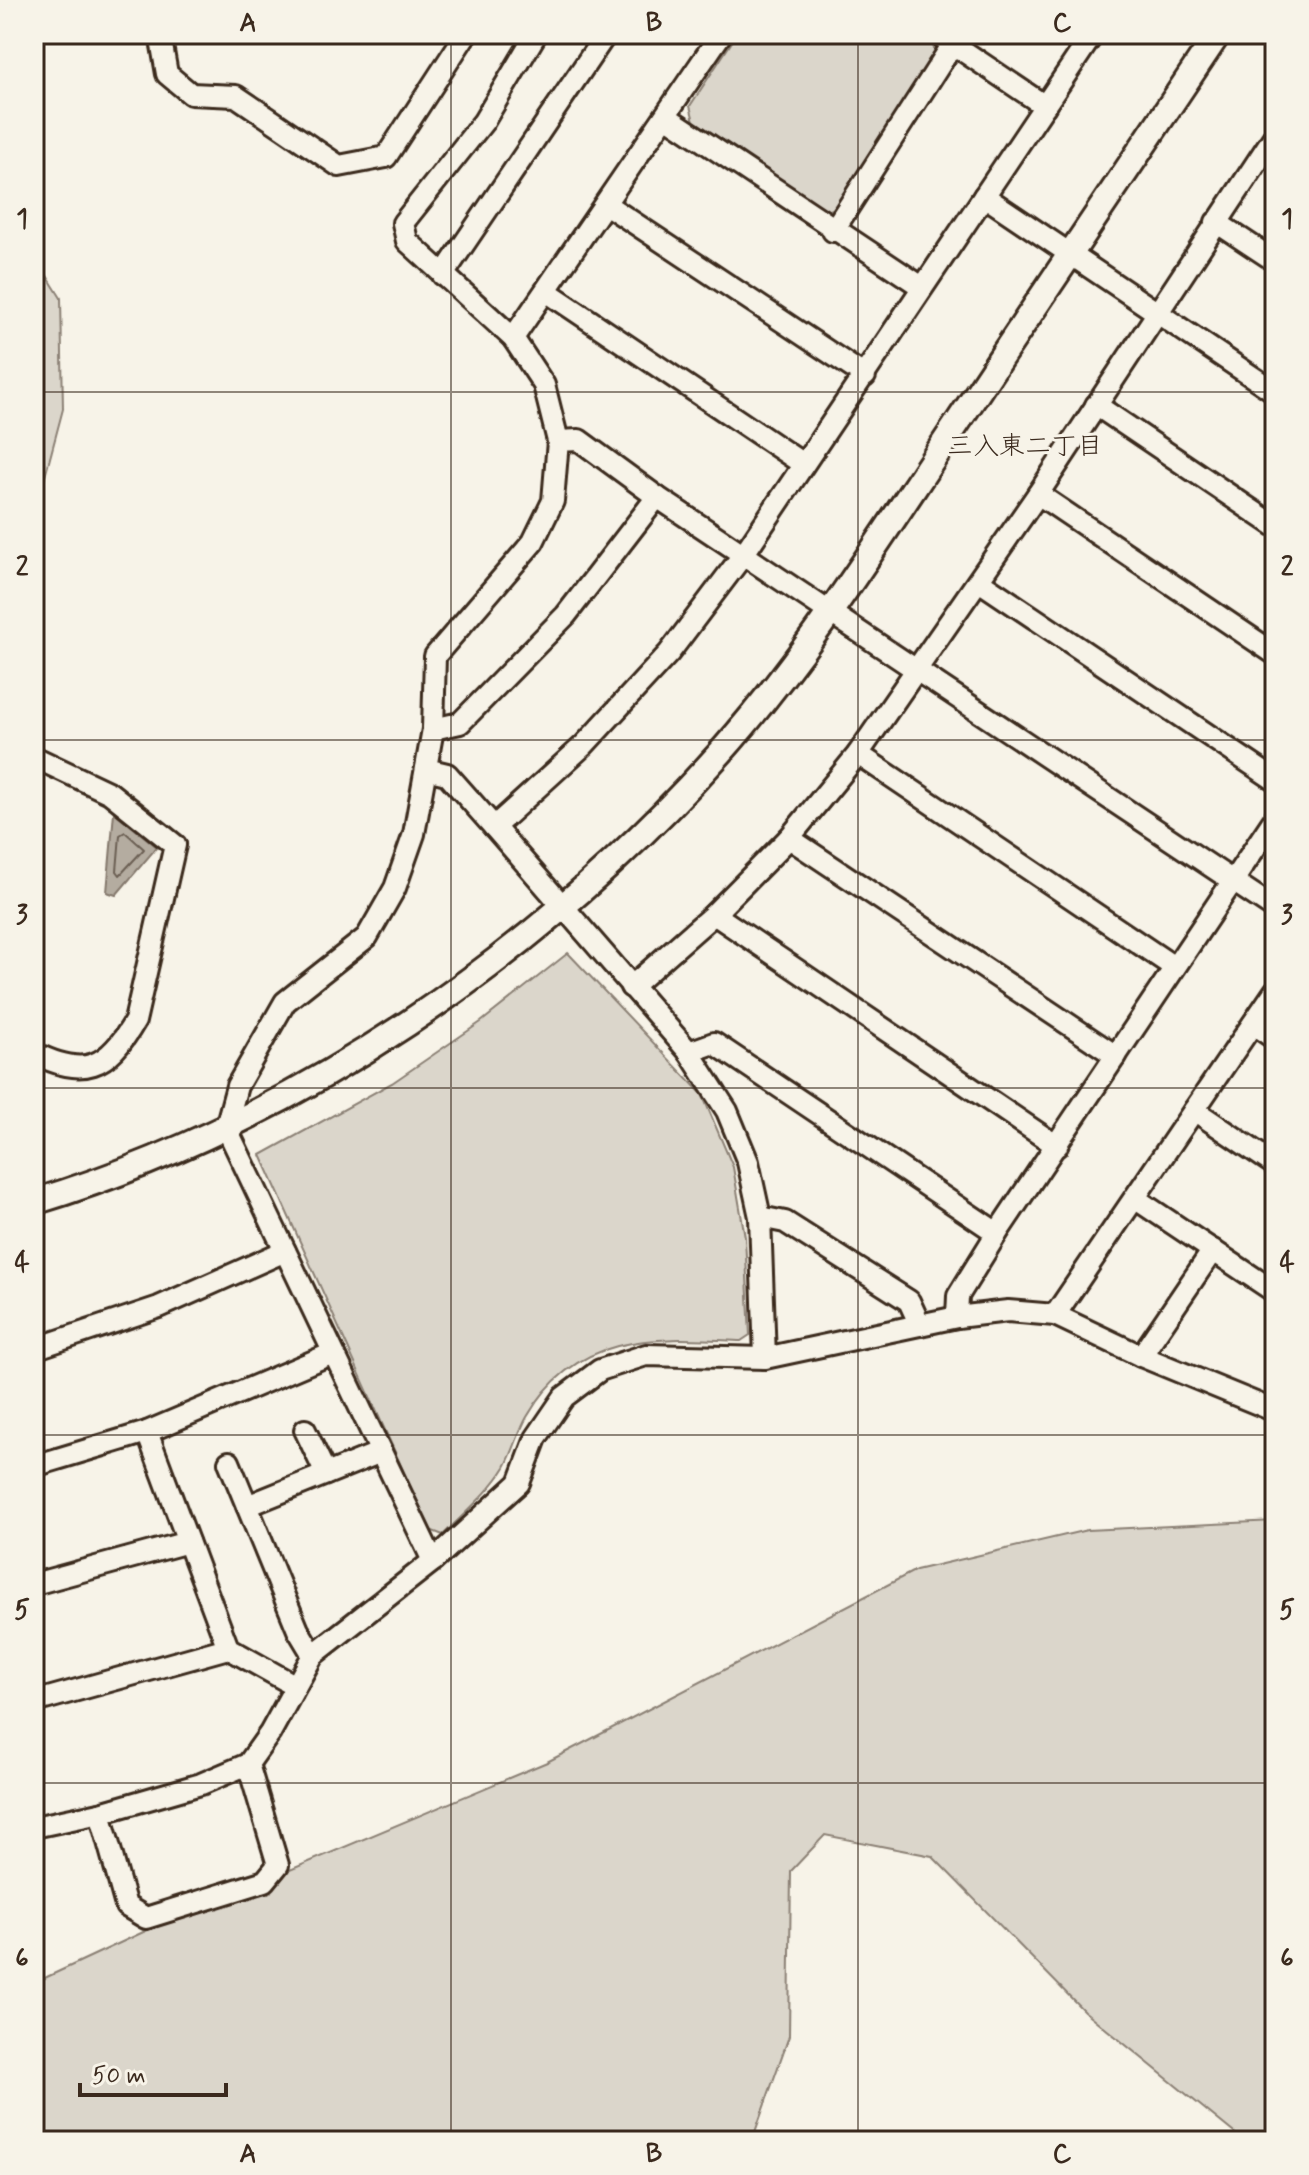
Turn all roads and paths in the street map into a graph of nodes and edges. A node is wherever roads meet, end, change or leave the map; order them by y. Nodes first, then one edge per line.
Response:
1 (160, 34) edge
2 (466, 34) edge
3 (536, 34) edge
4 (606, 34) edge
5 (721, 34) edge
6 (1093, 34) edge
7 (1218, 34) edge
8 (946, 39) edge
9 (1045, 106) junction
10 (667, 117) junction
11 (1275, 135) edge
12 (984, 196) junction
13 (607, 205) junction
14 (1216, 222) junction
15 (833, 231) junction
16 (1071, 255) junction
17 (1275, 261) edge
18 (443, 275) junction
19 (922, 287) junction
20 (546, 291) junction
21 (1156, 312) junction
22 (513, 338) junction
23 (865, 376) junction
24 (1275, 392) edge
25 (1096, 405) junction
26 (558, 441) junction
27 (803, 464) junction
28 (1038, 494) junction
29 (657, 497) junction
30 (1275, 526) edge
31 (743, 555) junction
32 (979, 581) junction
33 (832, 611) junction
34 (1275, 654) edge
35 (918, 669) junction
36 (433, 729) junction
37 (858, 754) junction
38 (34, 757) edge
39 (426, 769) junction
40 (1275, 780) edge
41 (1275, 818) edge
42 (494, 827) junction
43 (789, 838) junction
44 (1233, 880) junction
45 (562, 909) junction
46 (1275, 909) edge
47 (714, 914) junction
48 (1174, 967) junction
49 (631, 987) junction
50 (1275, 991) edge
51 (1253, 1024) junction
52 (1275, 1039) edge
53 (689, 1052) junction
54 (34, 1053) edge
55 (1116, 1056) junction
56 (1194, 1110) junction
57 (226, 1127) junction
58 (1057, 1146) junction
59 (1275, 1165) edge
60 (1136, 1199) junction
61 (34, 1202) edge
62 (760, 1217) junction
63 (997, 1233) junction
64 (1213, 1250) junction
65 (285, 1251) junction
66 (1275, 1292) edge
67 (1055, 1315) junction
68 (957, 1317) junction
69 (920, 1325) junction
70 (34, 1349) edge
71 (333, 1353) junction
72 (1141, 1356) junction
73 (765, 1358) junction
74 (1275, 1411) edge
75 (305, 1430) dead end
76 (147, 1432) junction
77 (381, 1452) junction
78 (229, 1462) dead end
79 (34, 1466) edge
80 (326, 1474) junction
81 (247, 1506) junction
82 (188, 1542) junction
83 (433, 1561) junction
84 (34, 1584) edge
85 (228, 1648) junction
86 (313, 1655) junction
87 (294, 1685) junction
88 (34, 1702) edge
89 (248, 1764) junction
90 (100, 1813) junction
91 (34, 1827) edge

1 - 2 street
3 - 18 street
4 - 18 street
5 - 10 street
6 - 9 street
7 - 16 street
8 - 9 street
8 - 15 street
9 - 12 street
10 - 13 street
10 - 15 street
11 - 14 street
12 - 16 street
12 - 19 street
13 - 20 street
13 - 23 street
14 - 17 street
14 - 21 street
15 - 19 street
16 - 21 street
16 - 33 street
18 - 22 street
19 - 23 street
20 - 22 street
20 - 27 street
21 - 24 street
21 - 25 street
22 - 26 street
23 - 27 street
25 - 28 street
25 - 30 street
26 - 29 street
26 - 36 street
27 - 31 street
28 - 32 street
28 - 34 street
29 - 31 street
29 - 36 street
31 - 33 street
31 - 42 street
32 - 35 street
32 - 40 street
33 - 35 street
33 - 45 street
35 - 37 street
35 - 44 street
36 - 39 street
37 - 43 street
37 - 48 street
38 - 54 street
39 - 42 street
39 - 57 street
41 - 44 street
42 - 45 street
43 - 47 street
43 - 55 street
44 - 46 street
44 - 48 street
45 - 49 street
45 - 57 street
47 - 49 street
47 - 58 street
48 - 55 street
49 - 53 street
50 - 51 street
51 - 52 street
51 - 56 street
53 - 62 street
53 - 63 street
55 - 58 street
56 - 59 street
56 - 60 street
57 - 61 street
57 - 65 street
58 - 63 street
60 - 64 street
60 - 67 street
62 - 69 street
62 - 73 street
63 - 68 street
64 - 66 street
64 - 72 street
65 - 70 street
65 - 71 street
67 - 68 street
67 - 72 street
68 - 69 street
69 - 73 street
71 - 76 street
71 - 77 street
72 - 74 street
73 - 83 street
75 - 80 street
76 - 79 street
76 - 82 street
77 - 80 street
77 - 83 street
78 - 81 street
80 - 81 street
81 - 86 street
82 - 84 street
82 - 85 street
83 - 86 street
85 - 87 street
85 - 88 street
86 - 87 street
87 - 89 street
89 - 90 street
89 - 90 street
90 - 91 street

